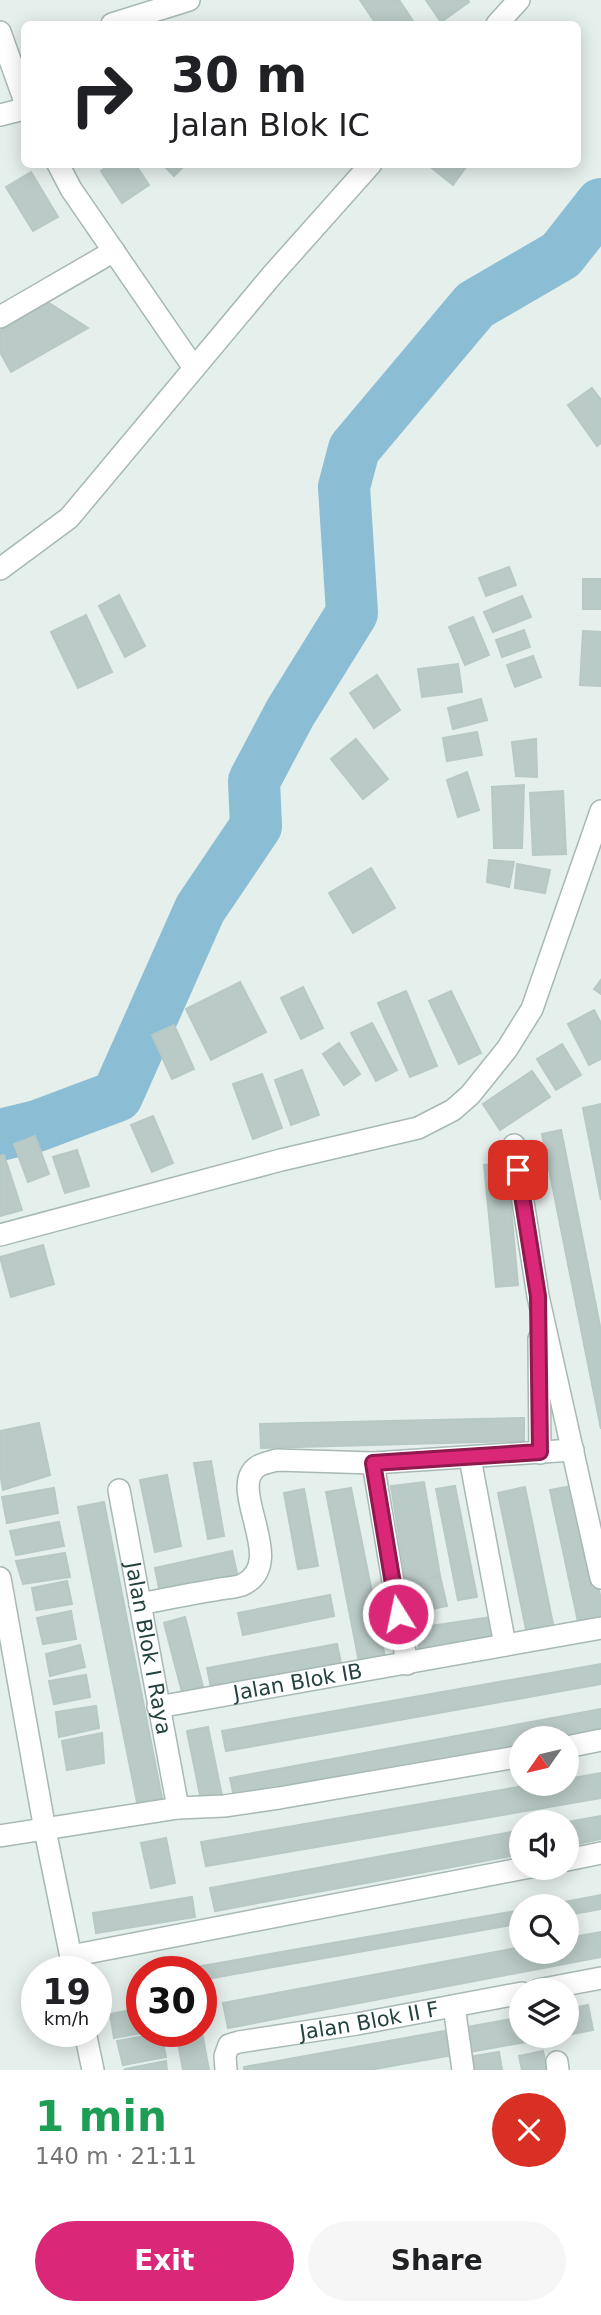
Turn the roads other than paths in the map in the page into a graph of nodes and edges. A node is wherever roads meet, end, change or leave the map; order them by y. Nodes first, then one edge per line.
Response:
1 (189, 0) edge
2 (519, 0) edge
3 (122, 21) edge
4 (500, 21) edge
5 (0, 32) edge
6 (17, 55) edge
7 (21, 80) edge
8 (21, 110) edge
9 (0, 115) edge
10 (60, 168) edge
11 (367, 168) edge
12 (114, 251) junction
13 (0, 317) edge
14 (194, 368) junction
15 (0, 569) edge
16 (601, 811) edge
17 (513, 1145) dead end
18 (0, 1235) edge
19 (538, 1296) junction
20 (573, 1450) junction
21 (540, 1452) junction
22 (470, 1458) junction
23 (373, 1463) junction
24 (119, 1490) dead end
25 (0, 1578) edge
26 (601, 1578) edge
27 (141, 1604) junction
28 (601, 1628) edge
29 (505, 1645) junction
30 (407, 1664) junction
31 (158, 1707) junction
32 (601, 1740) edge
33 (579, 1745) edge
34 (509, 1758) edge
35 (178, 1808) junction
36 (45, 1830) junction
37 (0, 1836) edge
38 (601, 1853) edge
39 (579, 1858) edge
40 (509, 1871) edge
41 (70, 1956) edge
42 (110, 1956) edge
43 (601, 1978) edge
44 (579, 1982) edge
45 (509, 1995) edge
46 (454, 2006) junction
47 (88, 2047) edge
48 (226, 2063) edge
49 (93, 2070) edge
50 (463, 2070) edge

1 - 3 street
2 - 4 street
5 - 6 street
6 - 7 street
8 - 9 street
10 - 12 street
11 - 14 street
12 - 13 street
12 - 14 street
14 - 15 street
16 - 18 street
17 - 19 street
19 - 20 street
19 - 21 street
20 - 21 street
20 - 26 street
21 - 22 street
22 - 23 street
22 - 29 street
23 - 27 street
23 - 30 street
24 - 27 street, Jalan Blok I Raya
25 - 36 street
27 - 31 street, Jalan Blok I Raya
28 - 29 street, Jalan Blok IB
29 - 30 street, Jalan Blok IB
30 - 31 street, Jalan Blok IB
31 - 35 street, Jalan Blok I Raya
32 - 33 street
34 - 35 street
35 - 36 street
36 - 37 street
36 - 41 street
38 - 39 street
40 - 42 street
43 - 44 street
45 - 46 street, Jalan Blok II F
46 - 48 street, Jalan Blok II F
46 - 50 street
47 - 49 street

